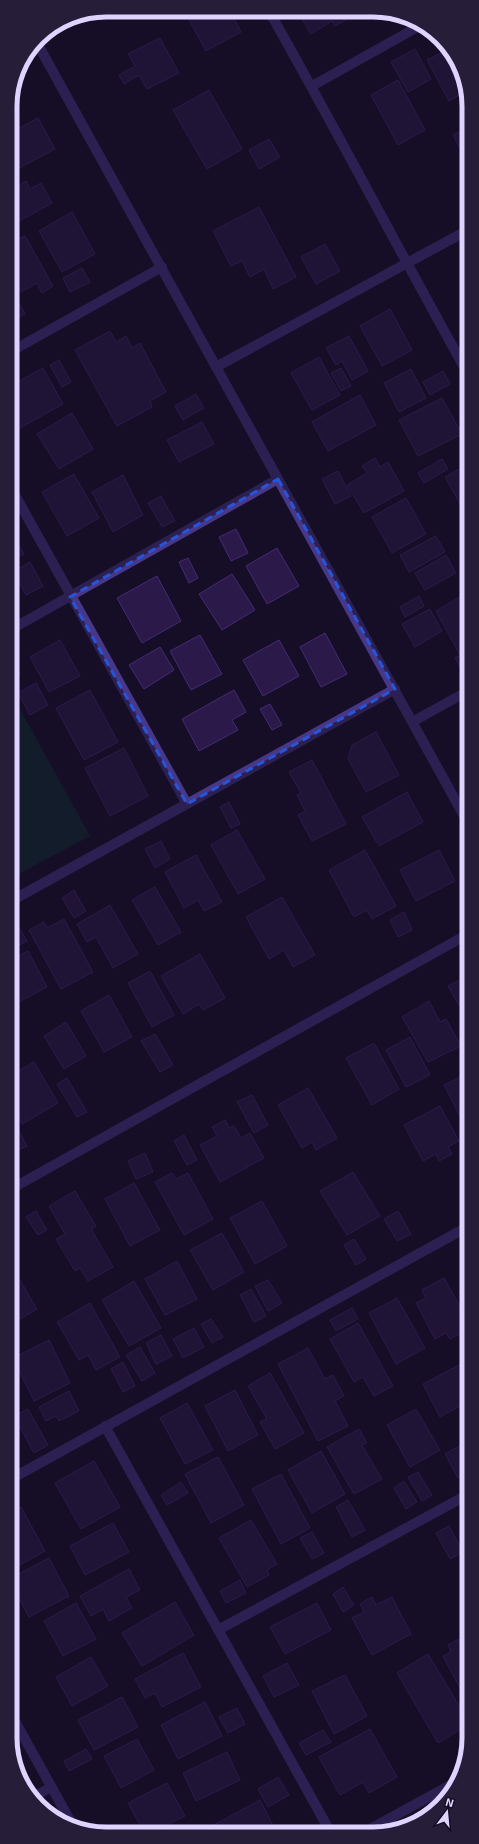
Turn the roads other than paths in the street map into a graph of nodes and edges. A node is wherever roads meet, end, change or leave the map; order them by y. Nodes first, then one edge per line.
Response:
1 (272, 17) edge
2 (416, 28) edge
3 (39, 47) edge
4 (312, 86) junction
5 (462, 233) edge
6 (406, 264) junction
7 (162, 267) junction
8 (17, 348) edge
9 (462, 363) edge
10 (216, 366) junction
11 (278, 479) junction
12 (17, 499) edge
13 (70, 597) junction
14 (17, 626) edge
15 (394, 689) junction
16 (462, 694) edge
17 (412, 722) junction
18 (187, 804) junction
19 (462, 812) edge
20 (17, 897) edge
21 (462, 937) edge
22 (17, 1186) edge
23 (462, 1230) edge
24 (106, 1426) junction
25 (17, 1476) edge
26 (462, 1498) edge
27 (218, 1630) junction
28 (17, 1725) edge
29 (448, 1786) edge
30 (51, 1787) junction
31 (38, 1795) edge
32 (69, 1819) edge
33 (328, 1827) edge
34 (374, 1827) edge

1 - 4 street
2 - 4 street
3 - 7 street
4 - 6 street
5 - 6 street
6 - 9 street
6 - 10 street
7 - 8 street
7 - 10 street
10 - 11 street
11 - 13 street
11 - 15 street
12 - 13 street
13 - 14 street
13 - 18 street
15 - 17 street
15 - 18 street
16 - 17 street
17 - 19 street
18 - 20 street
21 - 22 street
23 - 24 street
24 - 25 street
24 - 27 street
26 - 27 street
27 - 33 street
28 - 30 street
29 - 34 street
30 - 31 street
30 - 32 street

